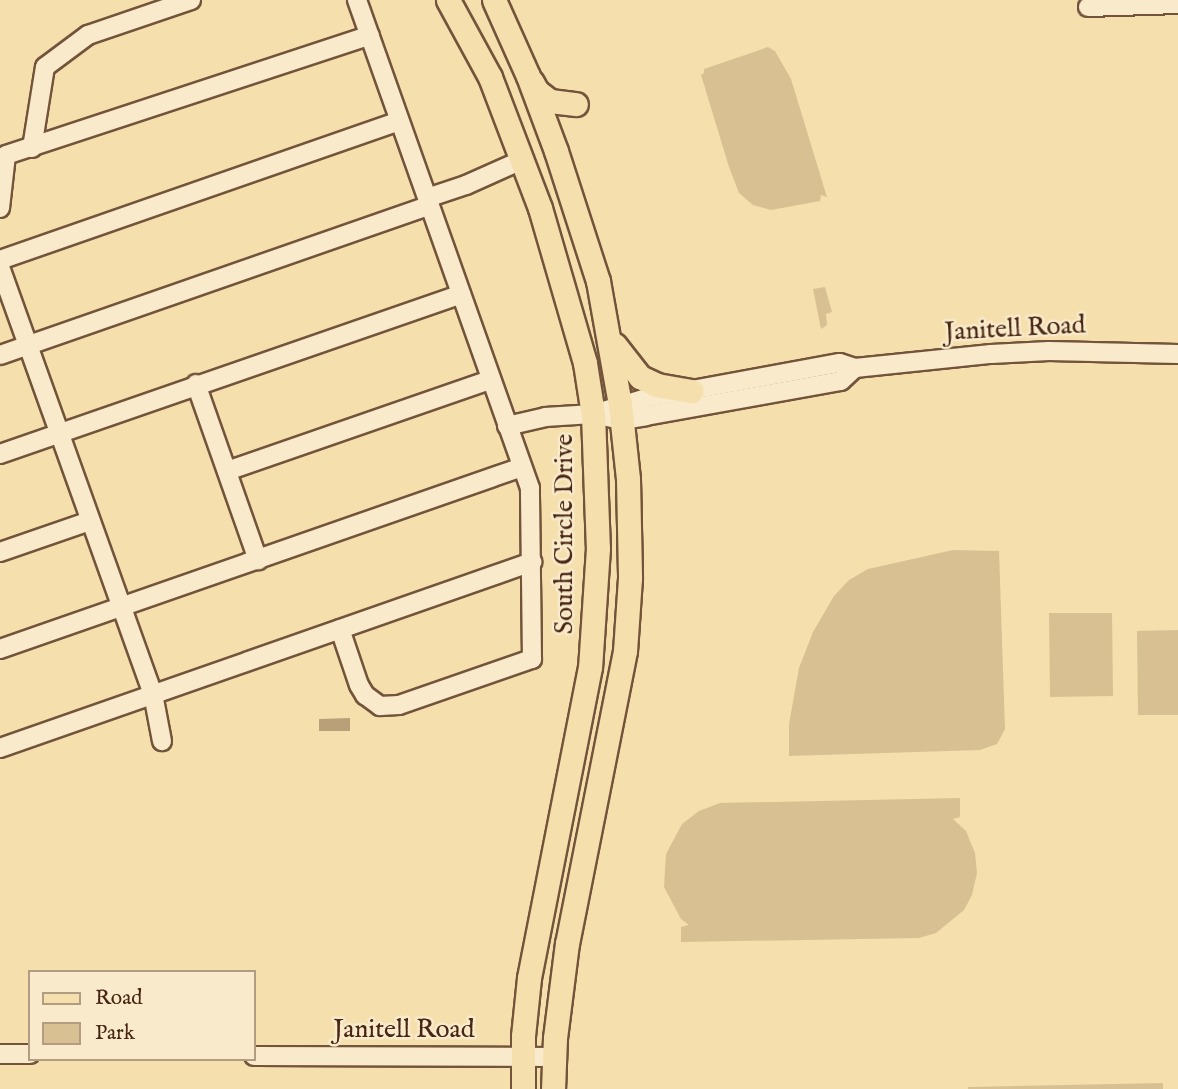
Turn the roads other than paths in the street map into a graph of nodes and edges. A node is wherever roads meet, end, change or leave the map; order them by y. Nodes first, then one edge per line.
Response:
1 (191, 0) edge
2 (357, 0) edge
3 (448, 0) edge
4 (494, 0) edge
5 (1178, 4) edge
6 (1088, 8) dead end
7 (370, 35) junction
8 (528, 76) junction
9 (400, 121) junction
10 (32, 148) junction
11 (556, 151) junction
12 (522, 160) junction
13 (428, 202) junction
14 (0, 208) edge
15 (0, 260) edge
16 (0, 267) edge
17 (461, 294) junction
18 (609, 336) junction
19 (27, 345) junction
20 (0, 355) edge
21 (1178, 355) edge
22 (855, 368) junction
23 (490, 380) junction
24 (196, 384) junction
25 (691, 391) junction
26 (621, 412) junction
27 (593, 414) junction
28 (507, 426) junction
29 (59, 433) junction
30 (0, 454) edge
31 (522, 467) junction
32 (227, 471) junction
33 (90, 521) junction
34 (0, 552) edge
35 (258, 560) junction
36 (532, 562) junction
37 (122, 607) junction
38 (340, 629) junction
39 (0, 649) edge
40 (153, 694) junction
41 (162, 741) dead end
42 (0, 748) edge
43 (0, 1054) edge
44 (28, 1054) edge
45 (256, 1056) edge
46 (523, 1056) junction
47 (554, 1057) junction
48 (523, 1089) edge
49 (553, 1089) edge

1 - 10 street
2 - 7 street
3 - 12 main road, South Circle Drive
4 - 8 main road
5 - 6 street
7 - 9 street
7 - 10 street
8 - 11 main road
8 - 11 main road
9 - 13 street
9 - 15 street
10 - 14 street
11 - 18 main road
12 - 13 street
12 - 27 main road, South Circle Drive
13 - 17 street
13 - 19 street
16 - 19 street
17 - 23 street
17 - 24 street
18 - 25 main road
18 - 26 main road
19 - 20 street
19 - 29 street
21 - 22 street, Janitell Road
22 - 25 street, Janitell Road
22 - 26 street, Janitell Road
23 - 28 street
23 - 32 street
24 - 29 street
24 - 32 street
25 - 26 street, Janitell Road
26 - 27 street, Janitell Road
26 - 47 main road
27 - 28 street, Janitell Road
27 - 46 main road, South Circle Drive
28 - 31 street
29 - 30 street
29 - 33 street
31 - 35 street
31 - 36 street
32 - 35 street
33 - 34 street
33 - 37 street
35 - 37 street
36 - 38 street
36 - 38 street
37 - 39 street
37 - 40 street
38 - 40 street
40 - 41 street
40 - 42 street
43 - 44 street
45 - 46 street, Janitell Road
46 - 47 street, Janitell Road
46 - 48 main road, South Circle Drive
47 - 49 main road

